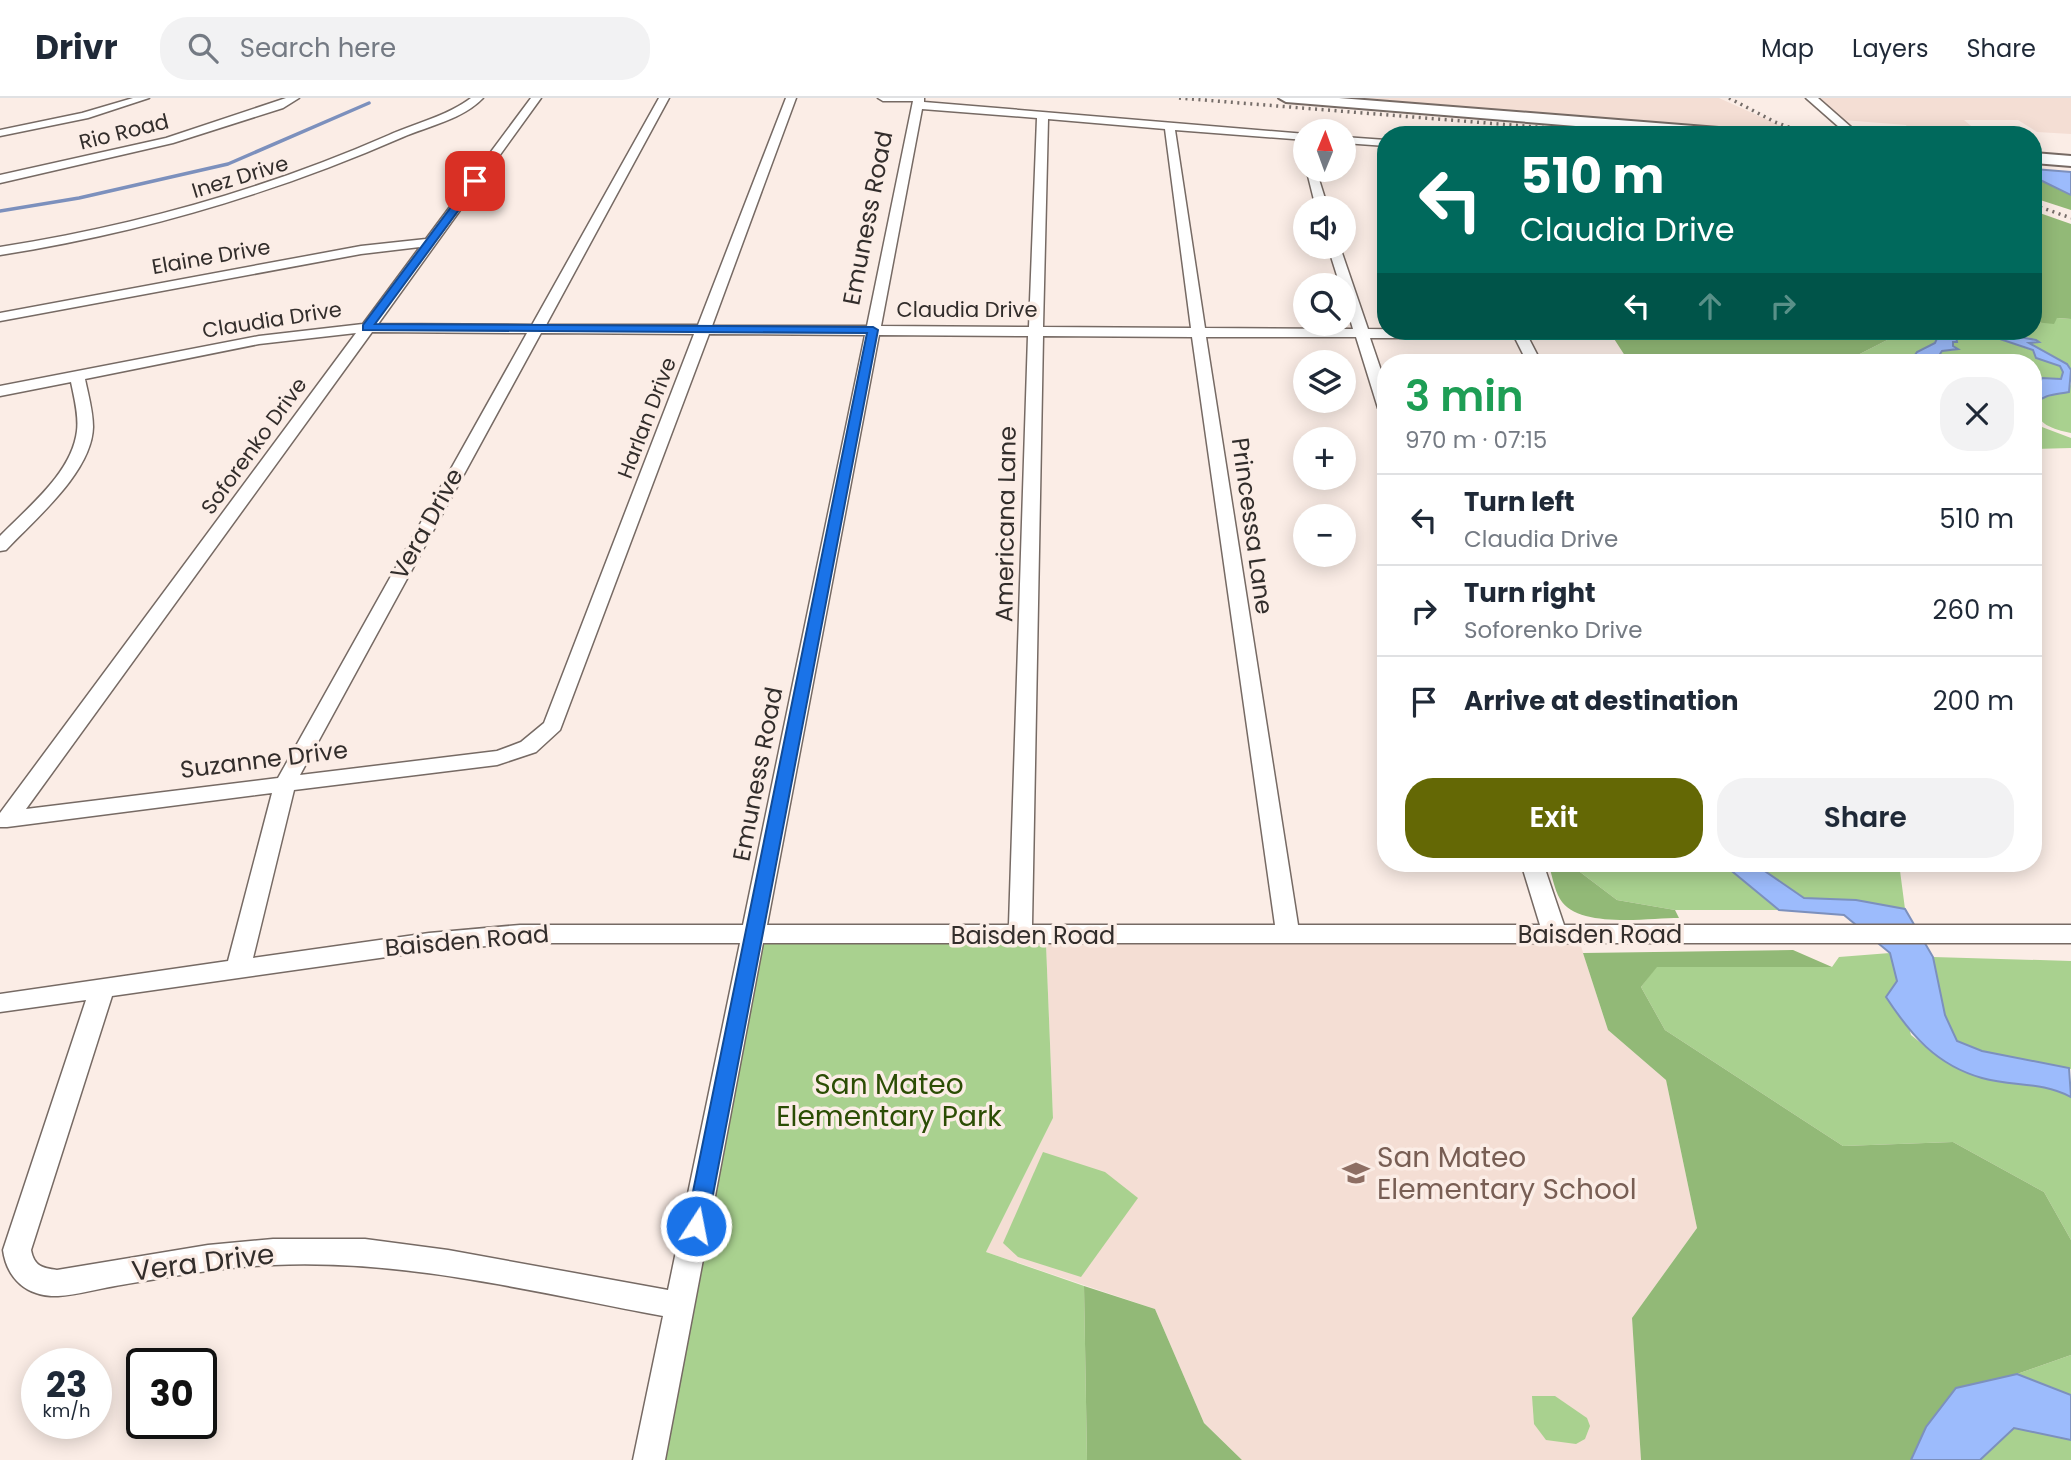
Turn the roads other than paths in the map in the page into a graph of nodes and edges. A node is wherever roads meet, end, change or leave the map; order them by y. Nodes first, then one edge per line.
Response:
1 (144, 98) edge
2 (294, 98) edge
3 (478, 98) edge
4 (536, 98) edge
5 (664, 98) edge
6 (791, 98) edge
7 (883, 98) edge
8 (1286, 98) edge
9 (1811, 98) edge
10 (918, 101) edge
11 (1044, 115) junction
12 (1171, 125) junction
13 (1633, 126) edge
14 (1844, 126) edge
15 (0, 133) edge
16 (1293, 140) edge
17 (1356, 141) edge
18 (1377, 143) edge
19 (2042, 159) edge
20 (2071, 161) edge
21 (0, 179) edge
22 (430, 243) junction
23 (0, 251) edge
24 (1338, 259) edge
25 (0, 317) edge
26 (367, 328) junction
27 (536, 329) junction
28 (703, 329) junction
29 (873, 330) junction
30 (1035, 331) junction
31 (1198, 332) junction
32 (1362, 333) junction
33 (1377, 333) edge
34 (77, 376) junction
35 (1377, 380) edge
36 (0, 391) edge
37 (0, 546) edge
38 (533, 746) joint
39 (285, 783) junction
40 (3, 820) edge
41 (1535, 872) edge
42 (2071, 934) edge
43 (752, 935) junction
44 (1288, 935) junction
45 (1555, 935) junction
46 (1020, 936) junction
47 (238, 968) junction
48 (102, 989) junction
49 (0, 1003) edge
50 (9, 1251) edge
51 (681, 1306) junction
52 (649, 1460) edge

1 - 15 street
2 - 21 street, Rio Road
3 - 23 street, Inez Drive
4 - 22 street, Soforenko Drive
5 - 27 street, Vera Drive
6 - 28 street, Harlan Drive
7 - 10 street
8 - 13 street
9 - 14 street
10 - 11 street
10 - 29 street, Emuness Road
11 - 12 street
11 - 30 street, Americana Lane
12 - 16 street
12 - 31 street, Princessa Lane
17 - 18 street
19 - 20 street
22 - 25 street, Elaine Drive
22 - 26 street, Soforenko Drive
24 - 32 street
26 - 27 street, Claudia Drive
26 - 34 street, Claudia Drive
26 - 40 street, Soforenko Drive
27 - 28 street, Claudia Drive
27 - 39 street, Vera Drive
28 - 29 street, Claudia Drive
28 - 38 street, Harlan Drive
29 - 30 street, Claudia Drive
29 - 43 street, Emuness Road
30 - 31 street, Claudia Drive
30 - 46 street, Americana Lane
31 - 32 street, Claudia Drive
31 - 44 street, Princessa Lane
32 - 33 street, Claudia Drive
32 - 35 street
34 - 36 street, Claudia Drive
34 - 37 street
38 - 39 street, Suzanne Drive
39 - 40 street, Suzanne Drive
39 - 47 street, Vera Drive
41 - 45 street
42 - 45 street, Baisden Road
43 - 46 street, Baisden Road
43 - 47 street, Baisden Road
43 - 51 street, Emuness Road
44 - 45 street, Baisden Road
44 - 46 street, Baisden Road
47 - 48 street, Baisden Road
48 - 49 street, Baisden Road
48 - 50 street, Vera Drive
50 - 51 street, Vera Drive
51 - 52 street, Emuness Road

